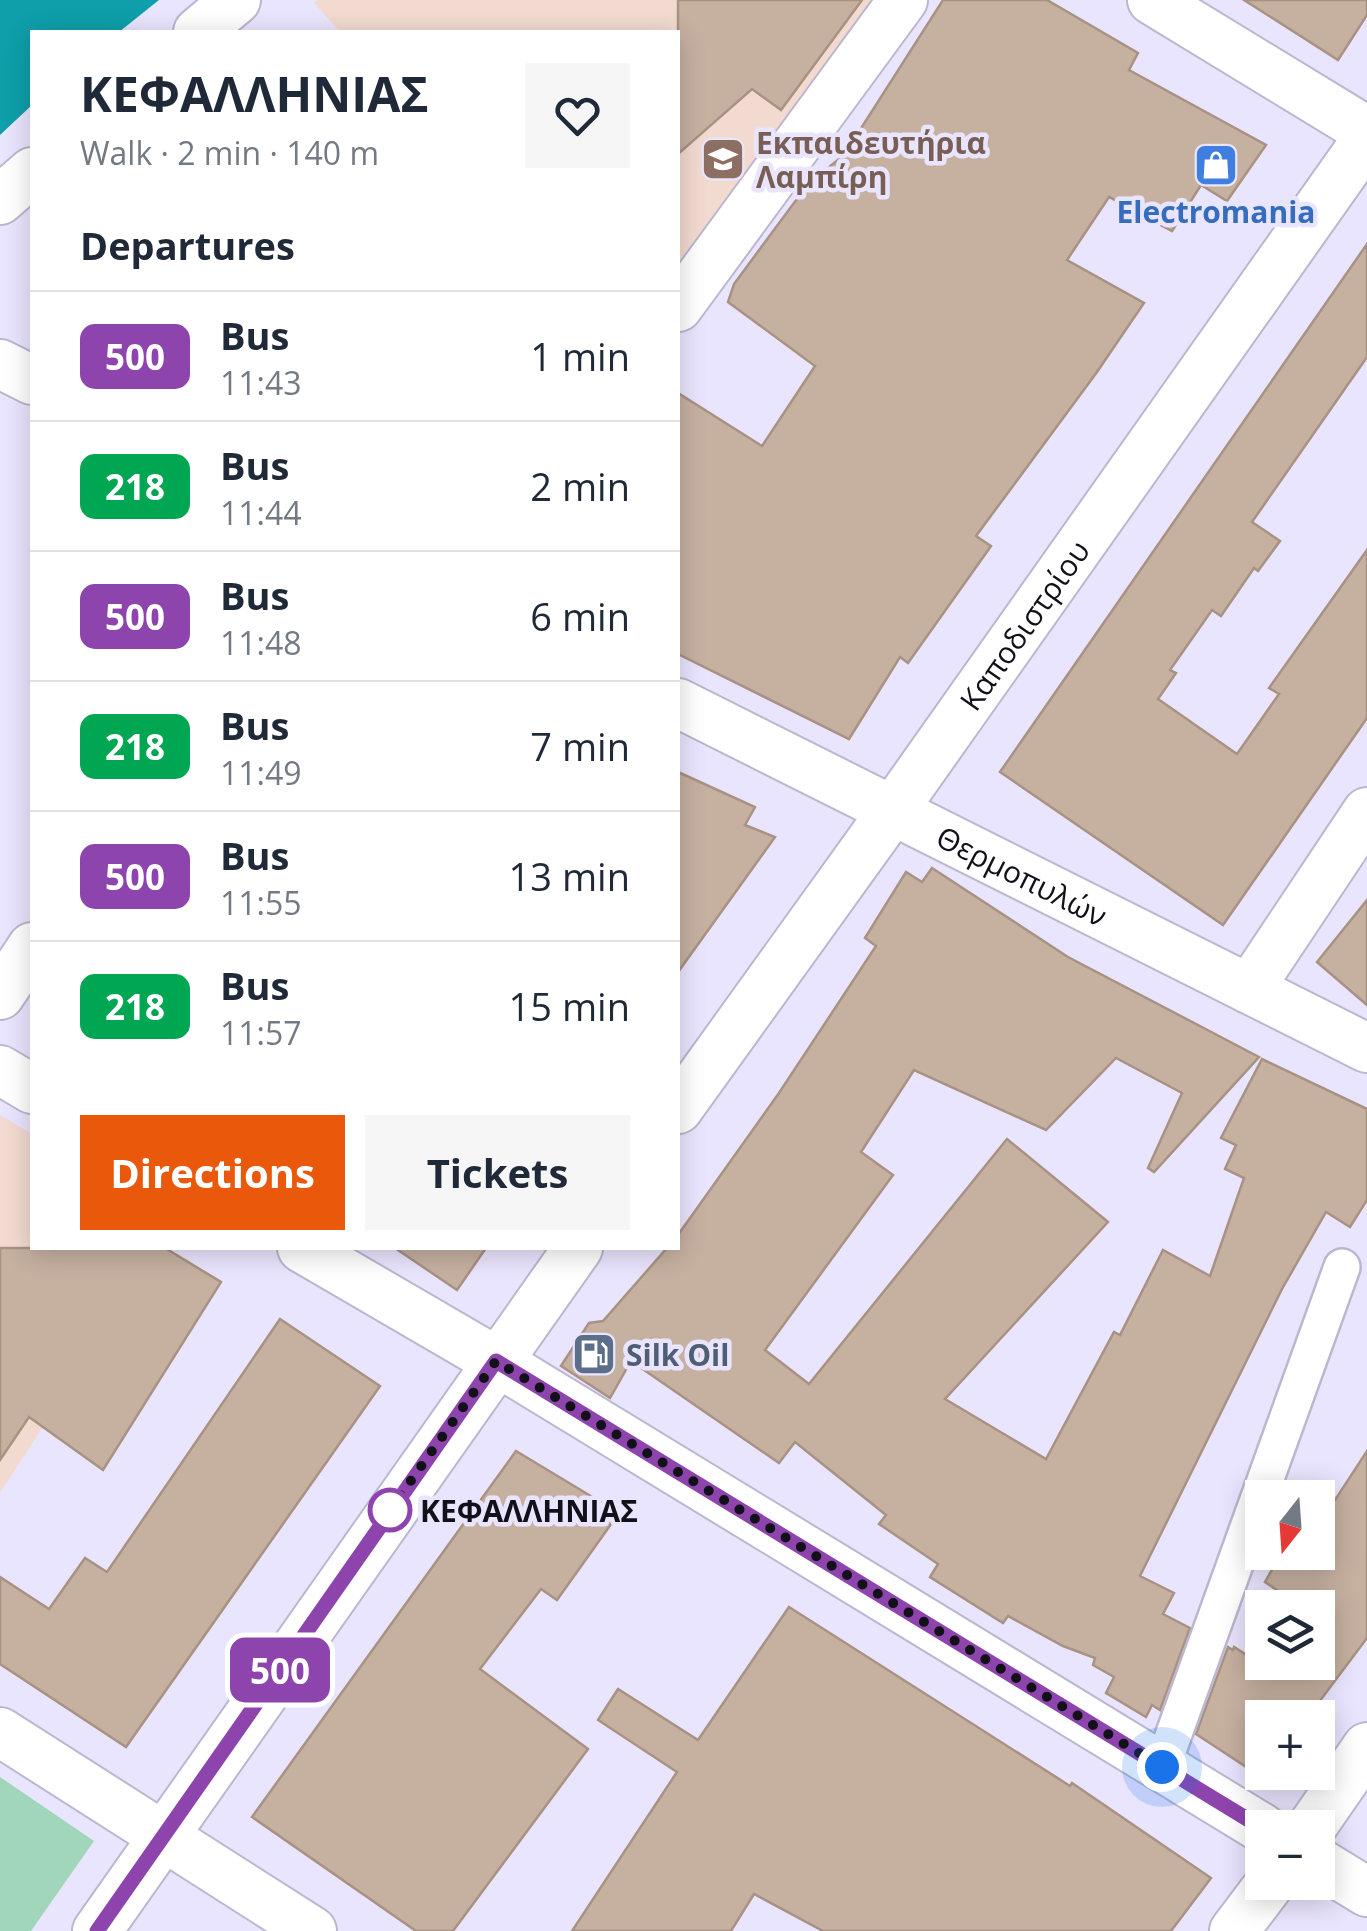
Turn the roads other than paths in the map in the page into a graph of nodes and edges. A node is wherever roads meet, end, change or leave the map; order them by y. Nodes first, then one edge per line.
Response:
1 (236, 0) edge
2 (903, 0) edge
3 (1152, 0) edge
4 (200, 30) edge
5 (1367, 135) edge
6 (30, 174) edge
7 (0, 200) edge
8 (680, 304) edge
9 (0, 364) edge
10 (30, 379) edge
11 (680, 704) edge
12 (893, 810) junction
13 (1367, 812) edge
14 (30, 951) edge
15 (1249, 989) junction
16 (0, 995) edge
17 (1367, 1048) edge
18 (0, 1070) edge
19 (30, 1088) edge
20 (680, 1106) edge
21 (305, 1250) edge
22 (577, 1250) edge
23 (1342, 1267) dead end
24 (496, 1361) junction
25 (0, 1732) edge
26 (1367, 1748) edge
27 (1162, 1767) junction
28 (1324, 1810) edge
29 (1245, 1818) edge
30 (164, 1838) junction
31 (1335, 1872) edge
32 (1367, 1892) edge
33 (1257, 1900) edge
34 (97, 1931) edge
35 (312, 1931) edge
36 (1234, 1931) edge

1 - 4 street
2 - 8 street
3 - 5 street
5 - 12 street, Καποδιστρίου
6 - 7 street
9 - 10 street
11 - 12 street, Θερμοπυλών
12 - 15 street, Θερμοπυλών
12 - 20 street, Καποδιστρίου
13 - 15 street
14 - 16 street
15 - 17 street, Θερμοπυλών
18 - 19 street
21 - 24 street
22 - 24 street
23 - 27 street
24 - 27 street
24 - 30 street
25 - 30 street
26 - 28 street
27 - 29 street
30 - 34 street
30 - 35 street
31 - 32 street
33 - 36 street

